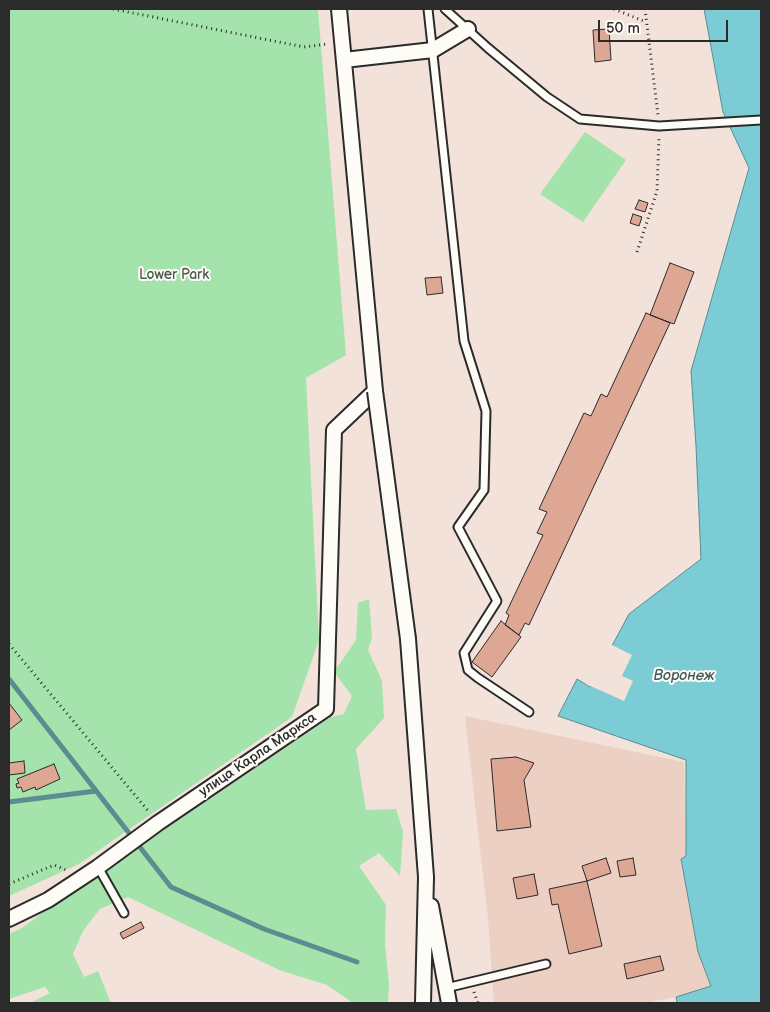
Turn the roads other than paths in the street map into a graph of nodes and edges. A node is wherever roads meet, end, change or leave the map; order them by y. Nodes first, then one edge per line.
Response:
1 (339, 9) edge
2 (428, 9) edge
3 (445, 9) edge
4 (468, 29) junction
5 (432, 50) junction
6 (344, 60) junction
7 (761, 120) edge
8 (375, 391) junction
9 (529, 712) dead end
10 (98, 867) junction
11 (426, 877) junction
12 (124, 913) dead end
13 (9, 919) edge
14 (546, 964) dead end
15 (446, 988) junction
16 (423, 1003) edge
17 (449, 1003) edge

1 - 6 street
2 - 5 lane
3 - 4 lane
4 - 5 street
4 - 7 lane
5 - 6 street
5 - 9 lane
6 - 8 street
8 - 10 street, улица Карла Маркса
8 - 11 street, bridge
10 - 12 lane
10 - 13 street, улица Карла Маркса
11 - 15 street
11 - 16 street
14 - 15 lane
15 - 17 street

